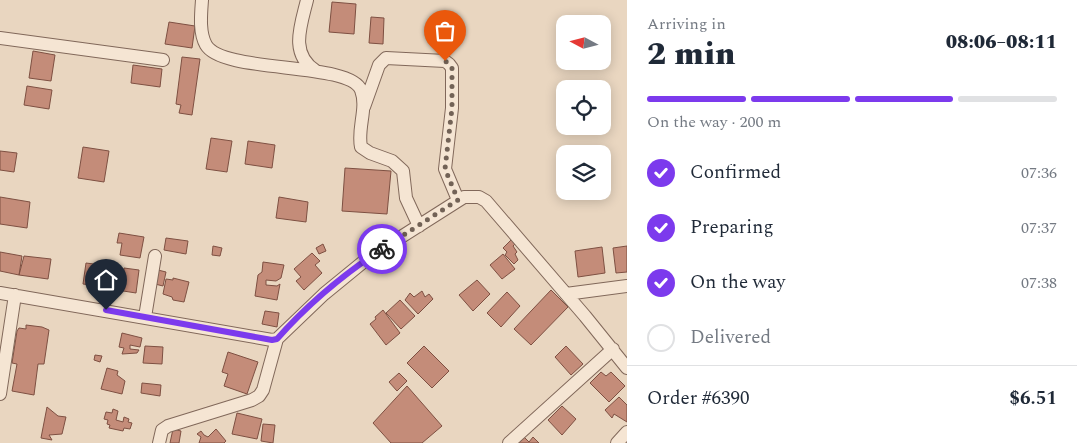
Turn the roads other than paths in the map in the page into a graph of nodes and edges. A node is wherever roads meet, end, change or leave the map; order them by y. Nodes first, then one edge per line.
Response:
1 (202, 0) edge
2 (307, 0) edge
3 (0, 38) edge
4 (163, 60) dead end
5 (316, 71) junction
6 (362, 111) junction
7 (458, 200) junction
8 (419, 226) junction
9 (155, 256) dead end
10 (627, 286) edge
11 (0, 293) edge
12 (566, 294) junction
13 (15, 296) junction
14 (145, 317) junction
15 (277, 339) junction
16 (613, 349) junction
17 (627, 368) edge
18 (0, 394) edge
19 (159, 443) edge
20 (509, 443) edge

1 - 5 street
2 - 5 street
3 - 4 street
5 - 6 street
6 - 7 street
6 - 8 street
7 - 8 street
7 - 12 street
8 - 15 street
9 - 14 street
10 - 12 street
11 - 13 street
12 - 16 street
13 - 14 street
13 - 18 street
14 - 15 street
15 - 19 street
16 - 17 street
16 - 20 street

